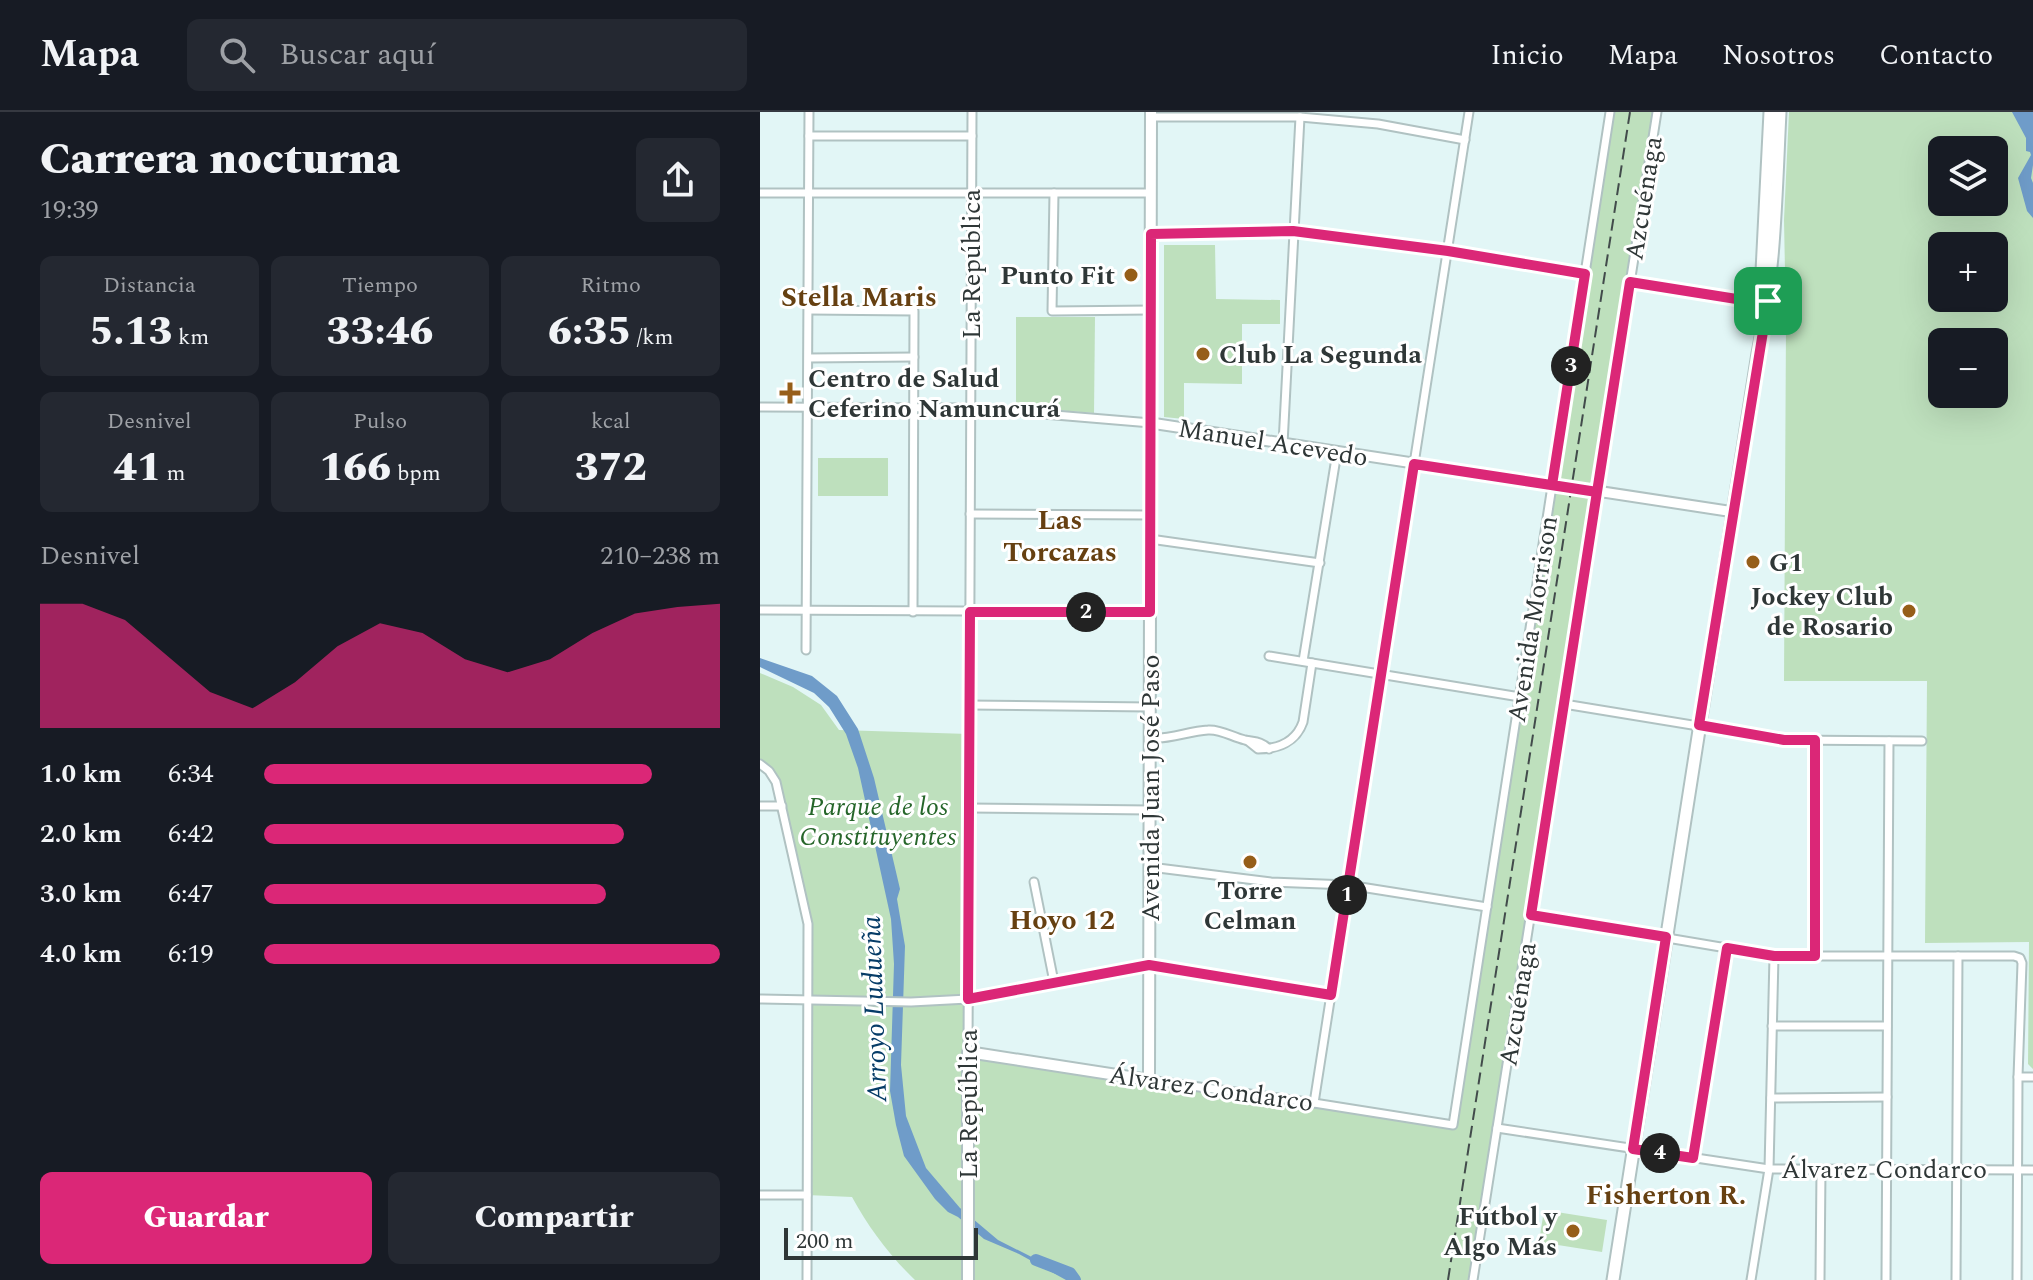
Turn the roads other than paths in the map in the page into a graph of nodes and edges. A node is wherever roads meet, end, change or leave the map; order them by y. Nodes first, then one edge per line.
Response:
1 (809, 112) edge
2 (972, 112) edge
3 (1380, 112) edge
4 (1469, 112) edge
5 (1610, 112) edge
6 (1657, 112) edge
7 (1770, 112) edge
8 (1780, 112) edge
9 (1151, 115) edge
10 (1300, 117) junction
11 (1378, 124) junction
12 (809, 136) junction
13 (972, 136) junction
14 (1465, 140) junction
15 (760, 193) edge
16 (809, 193) junction
17 (971, 193) junction
18 (1054, 193) junction
19 (1151, 193) junction
20 (1293, 231) junction
21 (1151, 234) junction
22 (1448, 251) junction
23 (1585, 274) junction
24 (1630, 282) junction
25 (1764, 301) junction
26 (809, 310) junction
27 (1151, 310) junction
28 (914, 357) junction
29 (809, 358) junction
30 (760, 407) edge
31 (809, 408) junction
32 (914, 408) junction
33 (971, 408) junction
34 (1151, 423) junction
35 (1283, 444) junction
36 (1337, 452) junction
37 (1414, 464) junction
38 (1552, 485) junction
39 (1597, 492) junction
40 (1734, 512) junction
41 (970, 514) junction
42 (1150, 515) junction
43 (1150, 539) junction
44 (1320, 563) junction
45 (760, 610) edge
46 (806, 612) junction
47 (913, 612) junction
48 (970, 612) junction
49 (1150, 612) junction
50 (806, 650) dead end
51 (1269, 656) dead end
52 (1308, 662) junction
53 (1381, 674) junction
54 (1520, 697) junction
55 (1564, 704) junction
56 (969, 705) junction
57 (1150, 707) junction
58 (1699, 725) junction
59 (1150, 738) junction
60 (1815, 740) junction
61 (1889, 741) junction
62 (1922, 741) dead end
63 (760, 764) edge
64 (760, 806) edge
65 (782, 806) junction
66 (969, 808) junction
67 (1150, 810) junction
68 (1150, 867) junction
69 (1034, 882) dead end
70 (1348, 885) junction
71 (1487, 907) junction
72 (1531, 915) junction
73 (1666, 937) junction
74 (1727, 948) junction
75 (1774, 956) junction
76 (1815, 956) junction
77 (1888, 956) junction
78 (1958, 956) junction
79 (1149, 965) junction
80 (1054, 982) junction
81 (1331, 995) junction
82 (760, 999) edge
83 (808, 999) junction
84 (968, 999) junction
85 (1772, 1026) junction
86 (1887, 1026) junction
87 (968, 1052) junction
88 (2018, 1077) junction
89 (2033, 1077) edge
90 (1149, 1080) junction
91 (1887, 1097) junction
92 (1771, 1098) junction
93 (1314, 1103) junction
94 (1453, 1125) joint
95 (1497, 1128) junction
96 (1633, 1149) junction
97 (1693, 1158) junction
98 (1769, 1169) junction
99 (1821, 1170) junction
100 (1886, 1170) junction
101 (1957, 1170) junction
102 (2018, 1170) junction
103 (2033, 1170) edge
104 (760, 1195) edge
105 (807, 1195) junction
106 (807, 1280) edge
107 (968, 1280) edge
108 (1473, 1280) edge
109 (1613, 1280) edge
110 (1751, 1280) edge
111 (1820, 1280) edge
112 (1886, 1280) edge
113 (1956, 1280) edge
114 (2017, 1280) edge

1 - 12 street
2 - 13 street, La República
3 - 11 street
4 - 14 street
5 - 23 street, Avenida Morrison
6 - 24 street, Azcuénaga
7 - 25 main road
8 - 25 main road
9 - 10 street
9 - 19 main road, Avenida Juan José Paso
10 - 11 street
10 - 20 street
11 - 14 street
12 - 13 street
12 - 16 street
13 - 17 street, La República
14 - 22 street
15 - 16 street
16 - 17 street
16 - 26 street
17 - 18 street
17 - 33 street, La República
18 - 19 street
18 - 27 street
19 - 21 main road, Avenida Juan José Paso
20 - 21 street
20 - 22 street
20 - 35 street
21 - 27 main road, Avenida Juan José Paso
22 - 23 street
22 - 37 street
23 - 38 street, Avenida Morrison
24 - 25 street
24 - 39 street, Azcuénaga
25 - 40 main road
26 - 28 street
26 - 29 street
27 - 34 main road, Avenida Juan José Paso
28 - 29 street
28 - 32 street
29 - 31 street
30 - 31 street, Manuel Acevedo
31 - 32 street, Manuel Acevedo
31 - 46 street
32 - 33 street, Manuel Acevedo
32 - 47 street
33 - 34 street, Manuel Acevedo
33 - 41 street, La República
34 - 35 street, Manuel Acevedo
34 - 42 main road, Avenida Juan José Paso
35 - 36 street, Manuel Acevedo
36 - 37 street, Manuel Acevedo
36 - 44 street
37 - 38 street, Manuel Acevedo
37 - 53 street
38 - 39 street, Manuel Acevedo
38 - 54 street, Avenida Morrison
39 - 40 street, Manuel Acevedo
39 - 55 street, Azcuénaga
40 - 58 main road
41 - 42 street
41 - 48 street, La República
42 - 43 main road, Avenida Juan José Paso
43 - 44 street
43 - 49 main road, Avenida Juan José Paso
44 - 52 street
45 - 46 street
46 - 47 street
46 - 50 street
47 - 48 street
48 - 49 street
48 - 56 street, La República
49 - 57 main road, Avenida Juan José Paso
51 - 52 street
52 - 53 street
52 - 59 street
53 - 54 street
53 - 70 street
54 - 71 street, Avenida Morrison
55 - 58 street
55 - 72 street, Azcuénaga
56 - 57 street
56 - 66 street, La República
57 - 59 main road, Avenida Juan José Paso
58 - 60 street
58 - 73 main road
59 - 67 main road, Avenida Juan José Paso
60 - 61 street
60 - 76 street
61 - 62 street
61 - 77 street
63 - 65 street
64 - 65 street
65 - 83 street
66 - 67 street
66 - 84 street, La República
67 - 68 main road, Avenida Juan José Paso
68 - 70 street
68 - 79 main road, Avenida Juan José Paso
69 - 80 street
70 - 71 street
70 - 81 street
71 - 94 street, Avenida Morrison
72 - 73 street
72 - 95 street, Azcuénaga
73 - 74 street
73 - 96 main road
74 - 75 street
74 - 97 street
75 - 76 street
75 - 85 street
76 - 77 street
77 - 78 street
77 - 86 street
78 - 88 street
78 - 101 street
79 - 80 street
79 - 81 street
79 - 90 main road, Avenida Juan José Paso
80 - 84 street
81 - 93 street
82 - 83 street
83 - 84 street
83 - 105 street
84 - 87 street, La República
85 - 86 street
85 - 92 street
86 - 91 street
87 - 90 main road, Álvarez Condarco
87 - 107 main road, La República
88 - 89 street
88 - 102 street
90 - 93 street, Álvarez Condarco
91 - 92 street
91 - 100 street
92 - 98 street
93 - 94 street, Álvarez Condarco
95 - 96 street, Álvarez Condarco
95 - 108 street, Azcuénaga
96 - 97 street, Álvarez Condarco
96 - 109 main road
97 - 98 street, Álvarez Condarco
98 - 99 street, Álvarez Condarco
98 - 110 street
99 - 100 street, Álvarez Condarco
99 - 111 street
100 - 101 street, Álvarez Condarco
100 - 112 street
101 - 102 street, Álvarez Condarco
101 - 113 street
102 - 103 street, Álvarez Condarco
102 - 114 street
104 - 105 street
105 - 106 street

